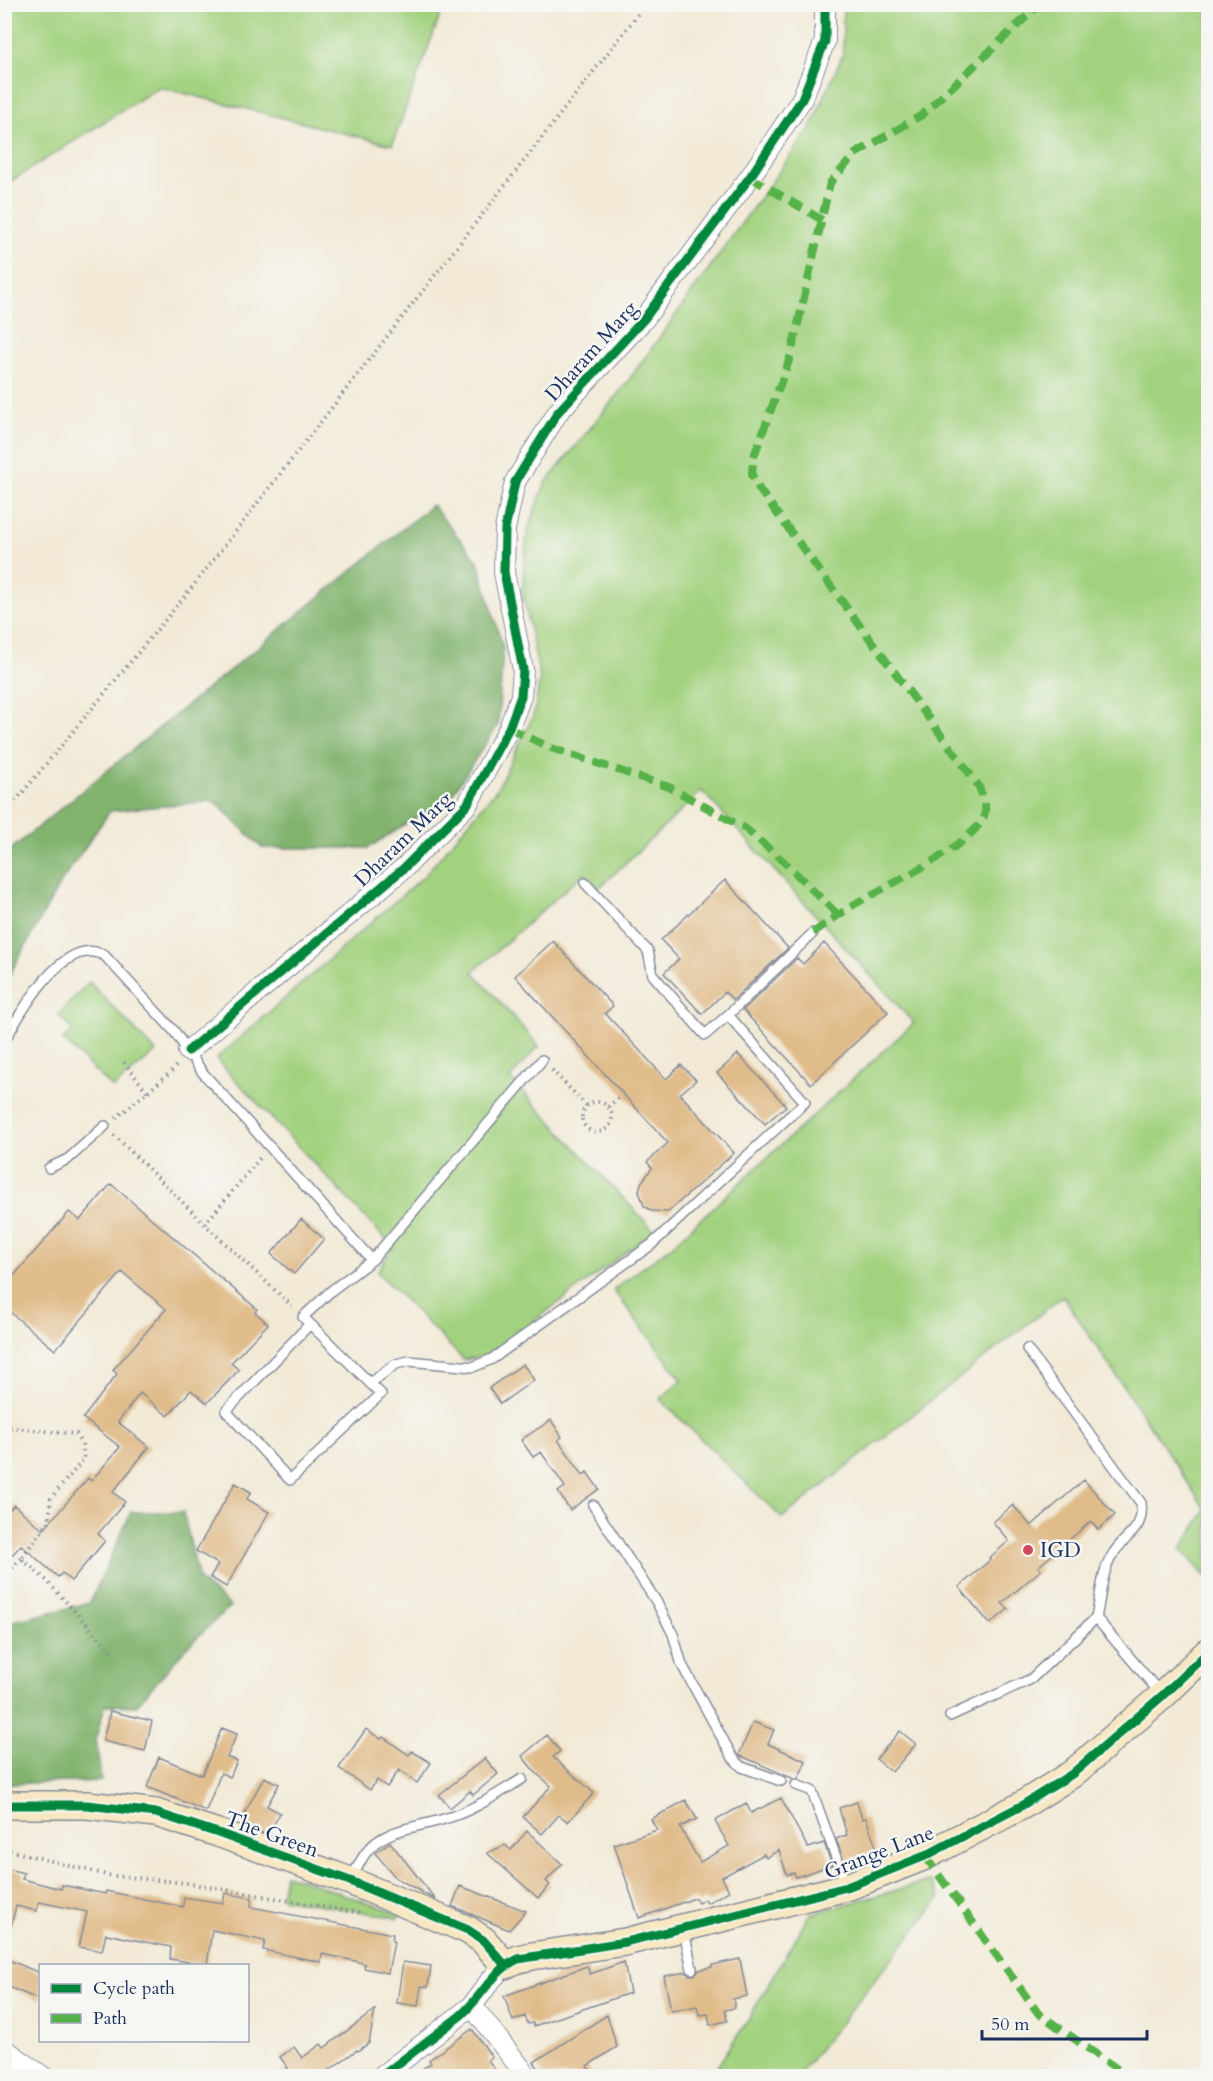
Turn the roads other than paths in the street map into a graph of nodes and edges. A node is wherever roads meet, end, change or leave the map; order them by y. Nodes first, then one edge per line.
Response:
1 (825, 4) edge
2 (585, 883) dead end
3 (813, 933) dead end
4 (728, 1015) junction
5 (4, 1042) edge
6 (188, 1051) junction
7 (542, 1060) road end
8 (105, 1126) road end
9 (49, 1168) dead end
10 (372, 1260) junction
11 (307, 1320) junction
12 (1027, 1349) dead end
13 (370, 1383) junction
14 (593, 1505) dead end
15 (1096, 1618) junction
16 (1209, 1652) edge
17 (1162, 1696) junction
18 (950, 1716) dead end
19 (522, 1779) dead end
20 (782, 1781) dead end
21 (796, 1785) dead end
22 (4, 1805) edge
23 (350, 1881) junction
24 (847, 1887) junction
25 (683, 1928) junction
26 (505, 1965) junction
27 (692, 1969) dead end
28 (472, 2006) junction
29 (4, 2049) edge
30 (42, 2076) edge
31 (382, 2076) edge
32 (527, 2076) edge

1 - 6 street, Dharam Marg
2 - 4 lane
3 - 4 lane
4 - 13 lane
5 - 6 lane
6 - 10 lane
7 - 10 lane
8 - 9 lane
10 - 11 lane
11 - 13 lane
11 - 13 lane
12 - 15 lane
14 - 20 lane
15 - 17 lane
15 - 18 lane
16 - 17 street, Grange Lane
17 - 24 street, Grange Lane
19 - 23 lane
21 - 24 lane
22 - 23 street, The Green
23 - 26 street, The Green
24 - 25 street, Grange Lane
25 - 26 street, Grange Lane
25 - 27 lane
26 - 28 street
28 - 31 street
28 - 32 street
29 - 30 street

